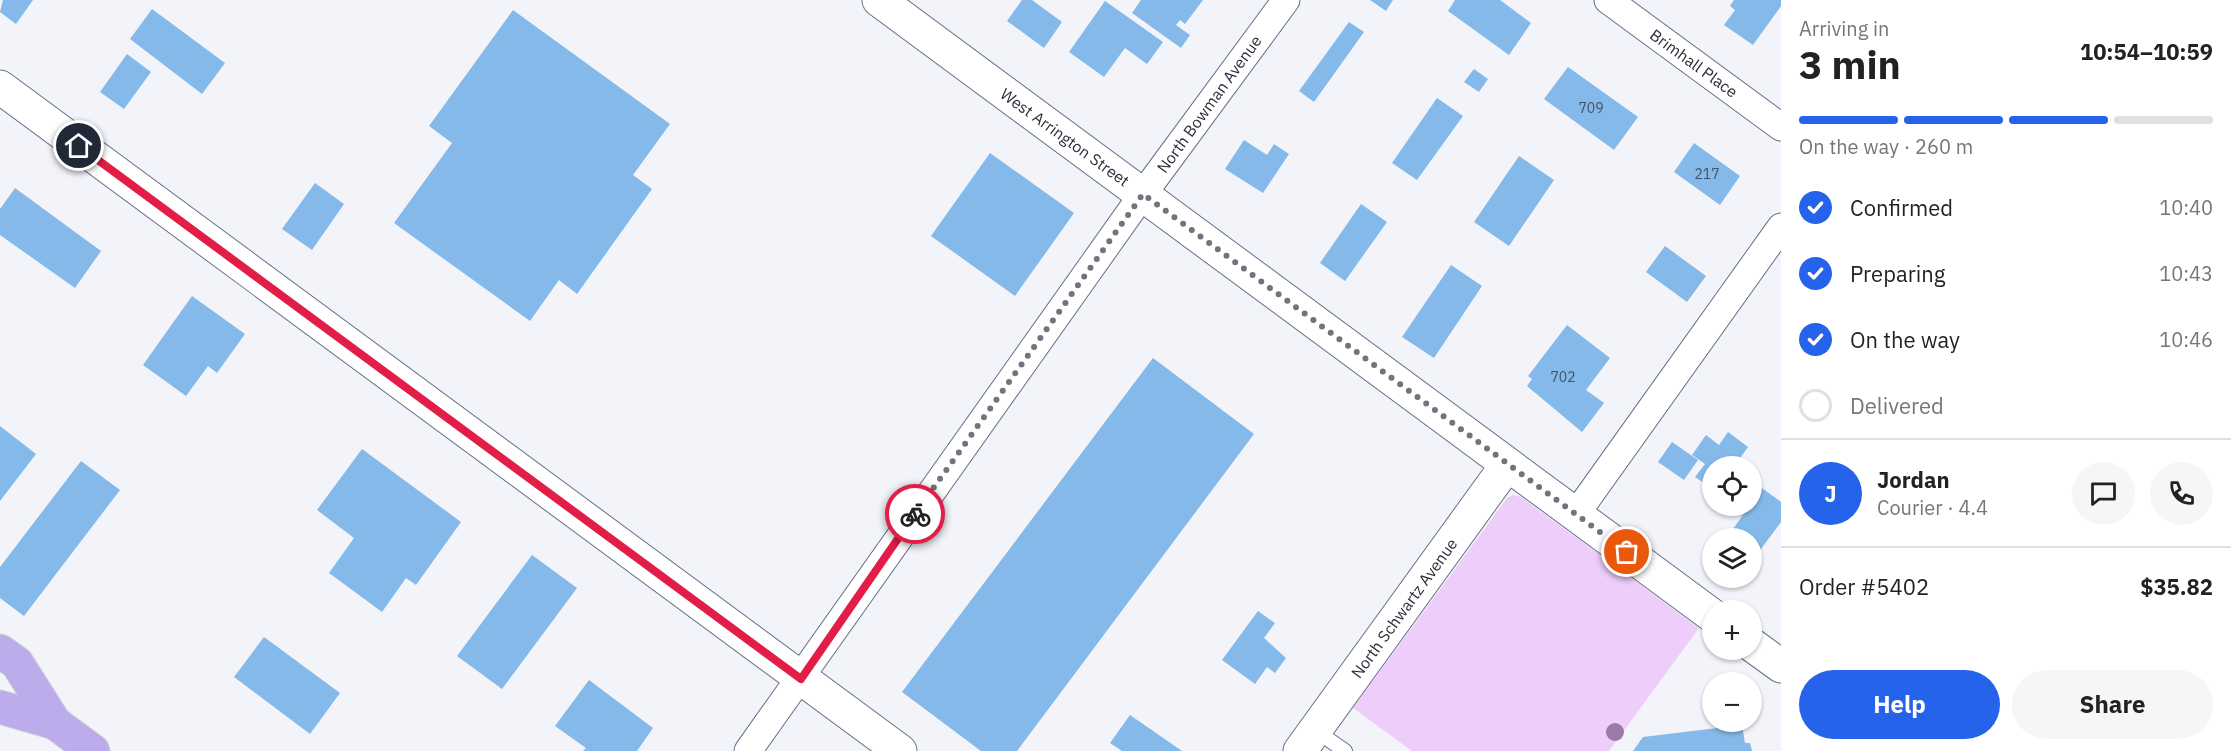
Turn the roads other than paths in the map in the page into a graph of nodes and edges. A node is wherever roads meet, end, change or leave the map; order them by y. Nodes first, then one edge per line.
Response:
1 (879, 0) edge
2 (1286, 0) edge
3 (1608, 0) edge
4 (0, 87) edge
5 (1781, 127) edge
6 (1143, 194) junction
7 (1781, 227) edge
8 (1508, 465) junction
9 (1576, 514) junction
10 (1702, 608) edge
11 (0, 651) edge
12 (1762, 652) edge
13 (1781, 666) edge
14 (801, 679) junction
15 (0, 707) edge
16 (55, 723) junction
17 (1308, 741) edge
18 (93, 751) edge
19 (748, 751) edge
20 (900, 751) edge
21 (1345, 751) edge

1 - 6 street, West Arrington Street
2 - 6 street, North Bowman Avenue
3 - 5 street, Brimhall Place
4 - 14 street
6 - 8 street, West Arrington Street
6 - 14 street, North Bowman Avenue
7 - 9 street
8 - 9 street, West Arrington Street
8 - 17 street, North Schwartz Avenue
9 - 10 street, West Arrington Street
11 - 16 main road
12 - 13 street
14 - 19 street, North Bowman Avenue
14 - 20 street
15 - 16 main road
16 - 18 main road
17 - 21 lane

